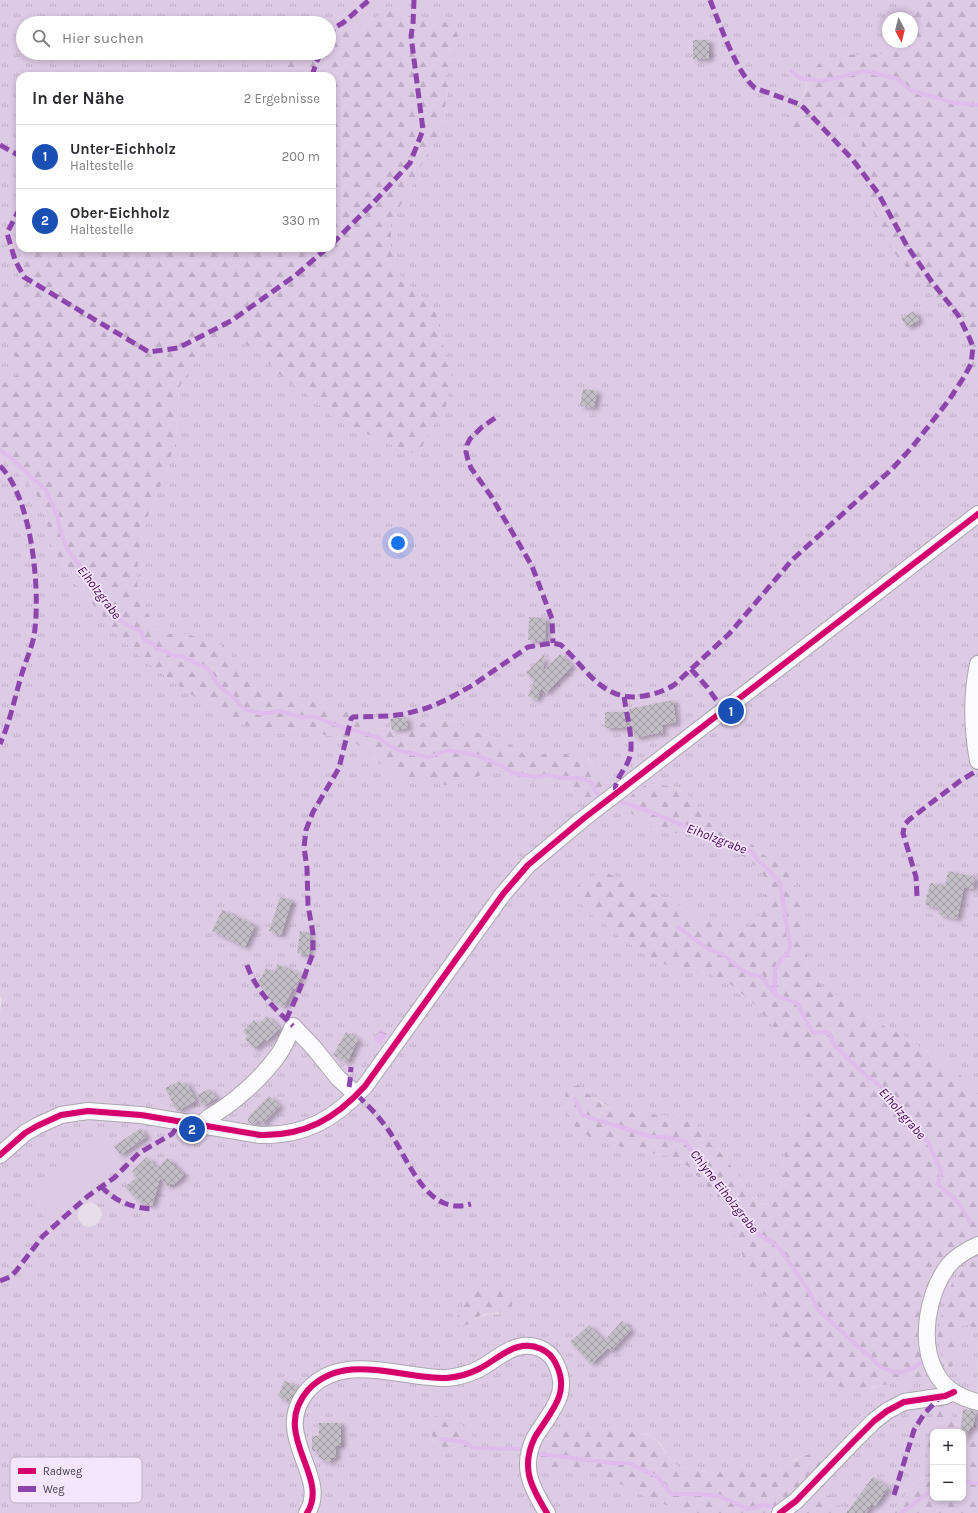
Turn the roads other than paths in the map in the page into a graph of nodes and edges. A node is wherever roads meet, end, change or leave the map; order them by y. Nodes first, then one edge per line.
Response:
1 (978, 514) edge
2 (978, 664) edge
3 (978, 761) edge
4 (357, 1095) junction
5 (204, 1126) junction
6 (0, 1155) edge
7 (978, 1245) edge
8 (954, 1392) junction
9 (977, 1402) edge
10 (307, 1513) edge
11 (547, 1513) edge
12 (780, 1513) edge

1 - 4 street
2 - 3 street
4 - 5 street
4 - 5 street
5 - 6 street
7 - 8 street
8 - 9 street
8 - 12 street
10 - 11 street

